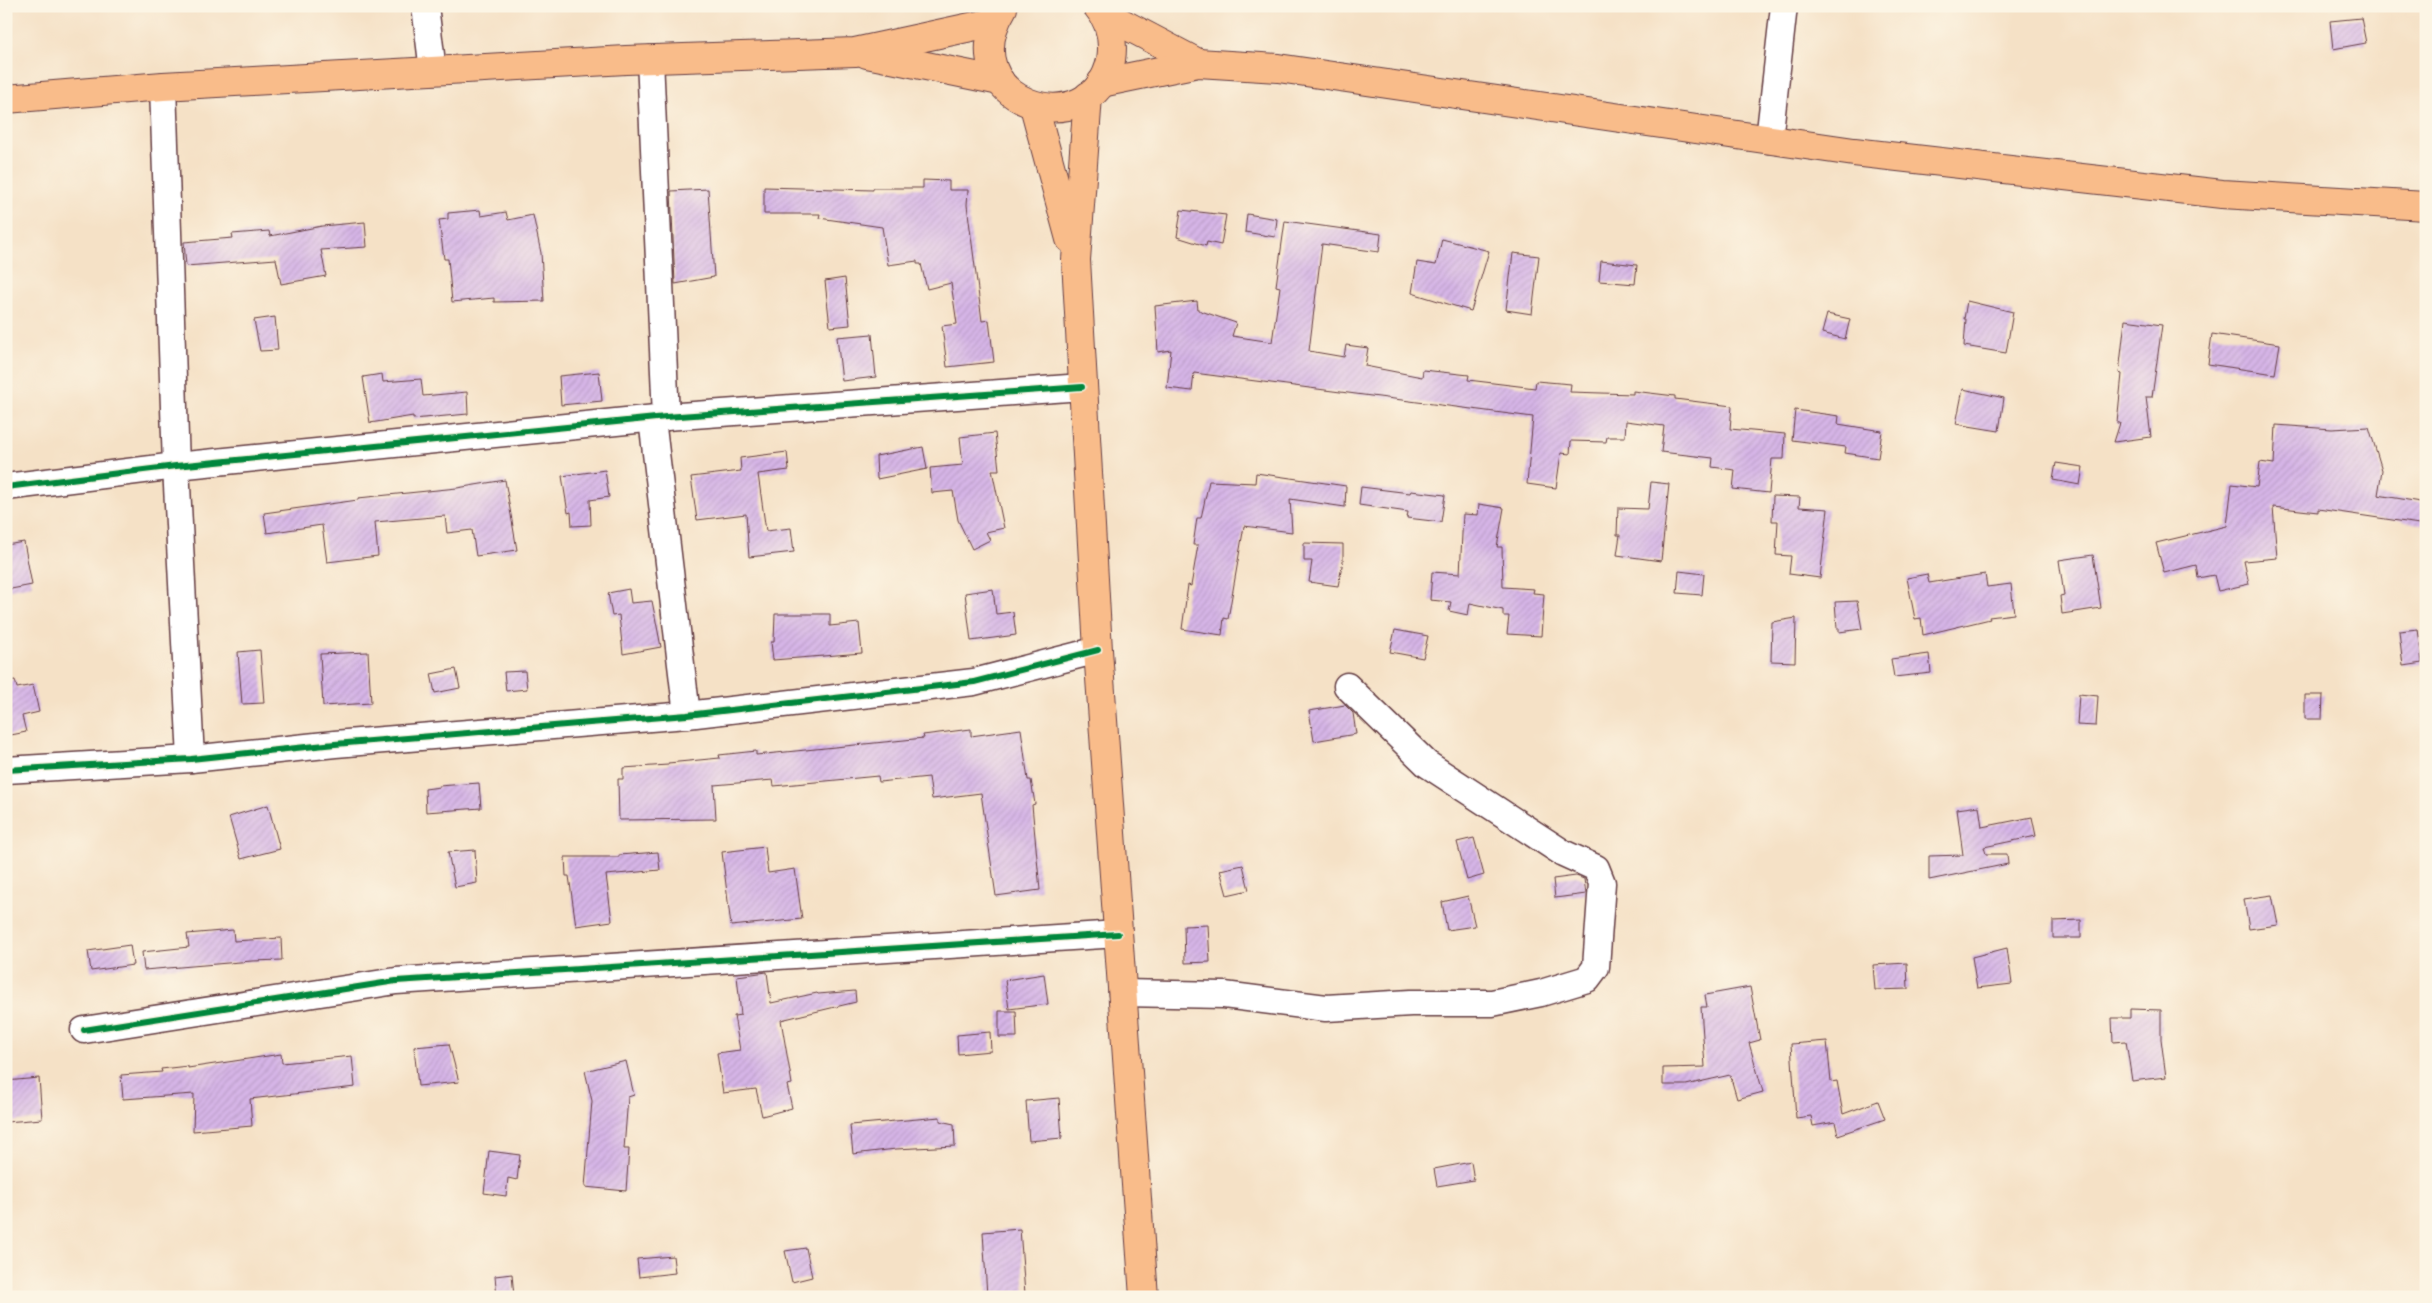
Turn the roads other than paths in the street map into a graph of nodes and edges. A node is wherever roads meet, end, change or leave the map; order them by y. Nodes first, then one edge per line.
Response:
1 (425, 6) edge
2 (1784, 6) edge
3 (1100, 10) edge
4 (999, 14) edge
5 (855, 52) junction
6 (650, 59) junction
7 (1198, 63) junction
8 (432, 71) junction
9 (1000, 81) junction
10 (163, 86) junction
11 (1094, 89) junction
12 (6, 99) edge
13 (1034, 106) junction
14 (1769, 140) junction
15 (2426, 206) edge
16 (1076, 260) junction
17 (1082, 387) junction
18 (659, 418) junction
19 (176, 466) junction
20 (6, 486) edge
21 (1098, 650) junction
22 (1347, 686) dead end
23 (686, 715) junction
24 (191, 759) junction
25 (6, 770) edge
26 (1118, 934) junction
27 (1122, 993) junction
28 (84, 1030) dead end
29 (1144, 1297) edge

1 - 8 street
2 - 14 street
3 - 7 main road
3 - 11 main road
4 - 5 main road
4 - 9 main road
5 - 6 main road
5 - 9 main road
6 - 8 main road
6 - 18 street
7 - 11 main road
7 - 14 main road
8 - 10 main road
9 - 13 main road
10 - 12 main road
10 - 19 street
11 - 13 main road
11 - 16 main road
13 - 16 main road
14 - 15 main road
16 - 17 main road
17 - 18 street
17 - 21 main road
18 - 19 street
18 - 23 street
19 - 20 street
19 - 24 street
21 - 23 street
21 - 26 main road
22 - 27 street
23 - 24 street
24 - 25 street
26 - 27 main road
26 - 28 street
27 - 29 main road

